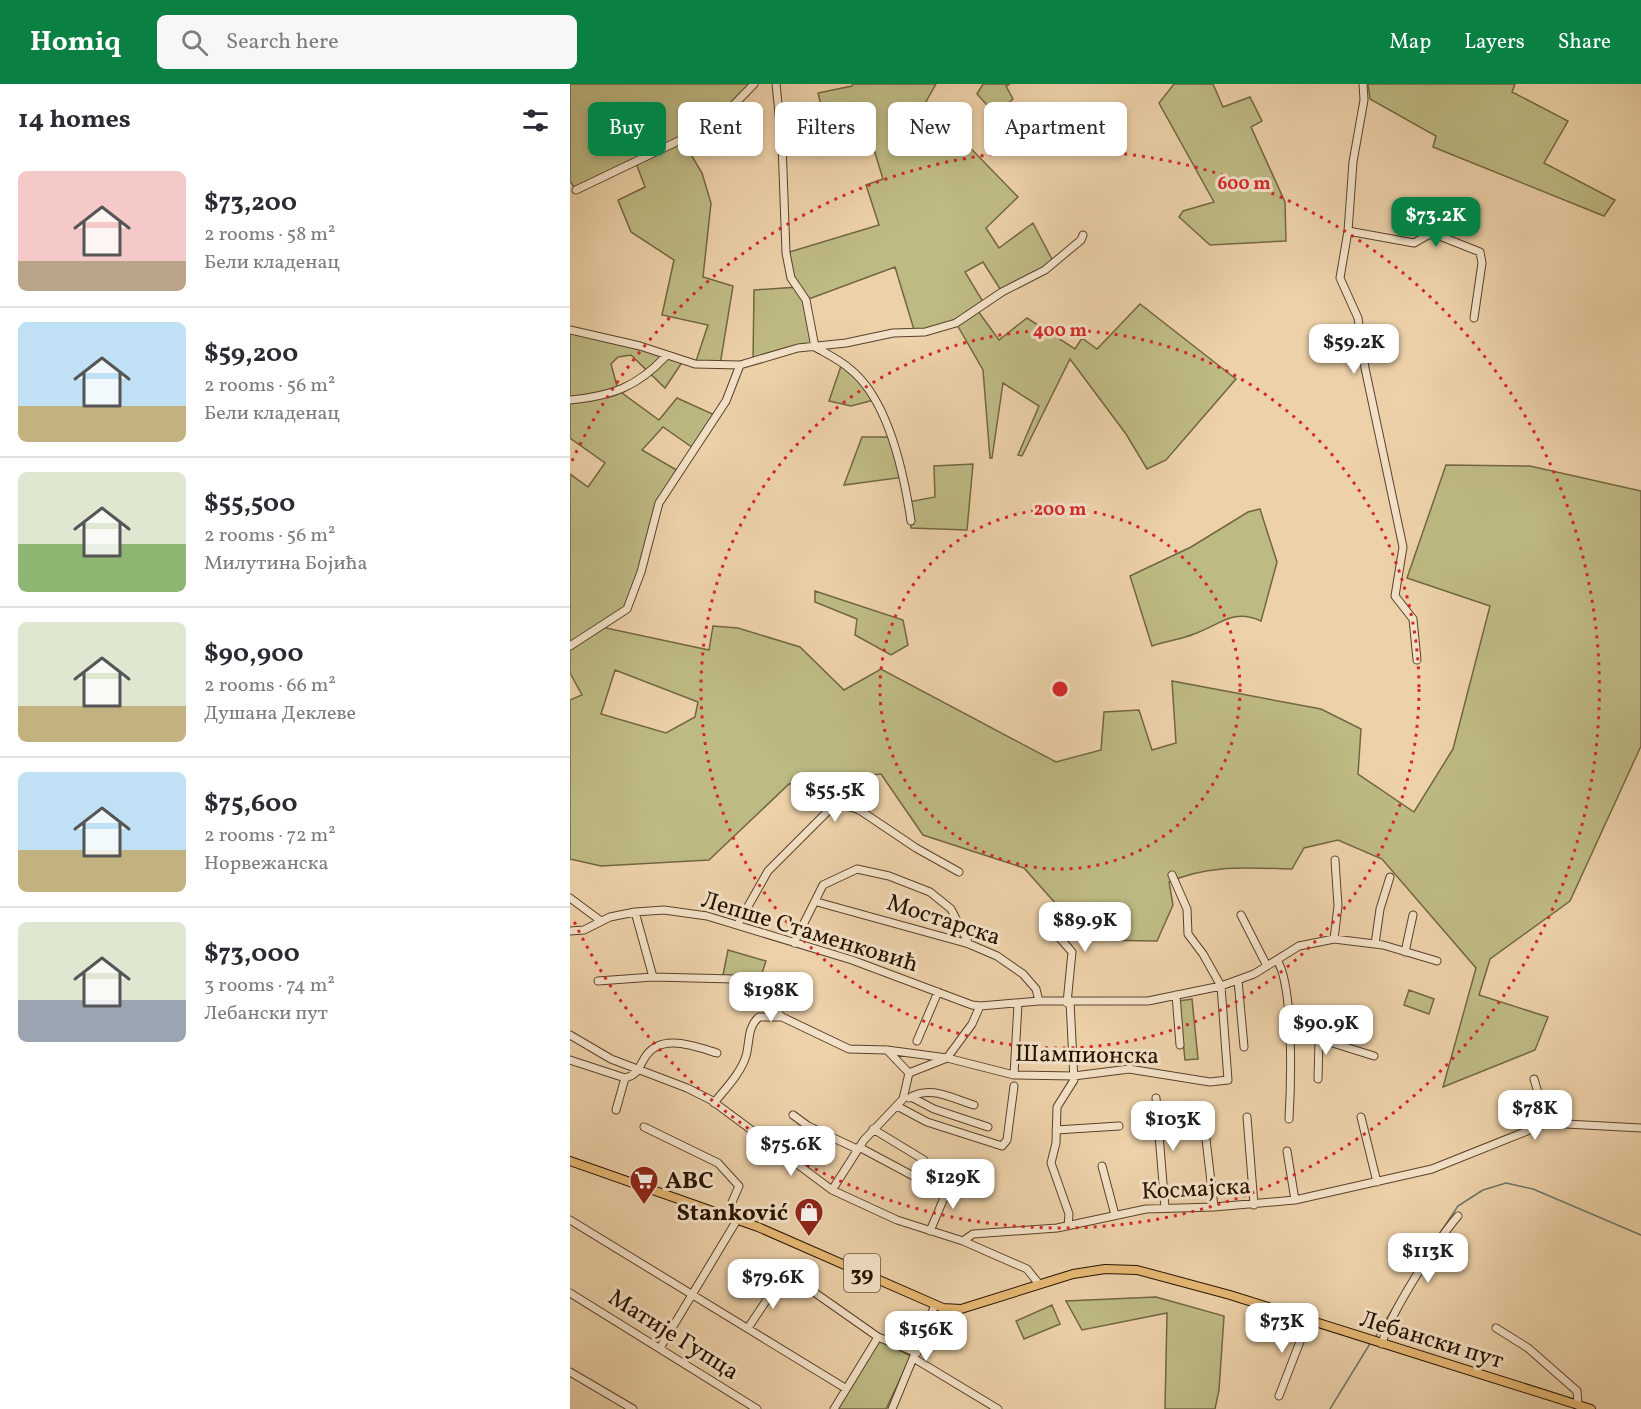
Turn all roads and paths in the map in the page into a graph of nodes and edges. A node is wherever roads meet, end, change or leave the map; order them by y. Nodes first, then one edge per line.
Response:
1 (754, 84) edge
2 (776, 84) edge
3 (1363, 84) edge
4 (576, 190) dead end
5 (1348, 231) junction
6 (1083, 235) dead end
7 (1474, 318) dead end
8 (570, 330) edge
9 (815, 347) junction
10 (666, 356) junction
11 (740, 365) junction
12 (570, 400) edge
13 (911, 521) dead end
14 (570, 646) edge
15 (1417, 660) dead end
16 (1335, 860) dead end
17 (959, 872) dead end
18 (1172, 875) dead end
19 (1390, 877) dead end
20 (570, 898) edge
21 (817, 902) junction
22 (634, 912) junction
23 (1241, 915) dead end
24 (1413, 915) dead end
25 (601, 921) junction
26 (738, 924) junction
27 (570, 931) edge
28 (1045, 932) dead end
29 (1334, 939) junction
30 (794, 944) junction
31 (1375, 944) junction
32 (969, 945) junction
33 (1405, 952) junction
34 (1277, 960) junction
35 (1437, 961) dead end
36 (1268, 966) junction
37 (653, 977) junction
38 (1238, 980) junction
39 (598, 981) dead end
40 (1221, 986) junction
41 (938, 992) junction
42 (1176, 995) junction
43 (1039, 1001) junction
44 (1068, 1003) junction
45 (1018, 1004) junction
46 (980, 1006) junction
47 (783, 1017) junction
48 (1288, 1029) junction
49 (570, 1035) edge
50 (917, 1041) dead end
51 (1319, 1041) junction
52 (1180, 1046) dead end
53 (1244, 1047) dead end
54 (887, 1050) junction
55 (717, 1053) dead end
56 (1374, 1056) dead end
57 (947, 1058) junction
58 (570, 1060) edge
59 (638, 1071) junction
60 (909, 1073) junction
61 (1014, 1075) junction
62 (1074, 1076) junction
63 (625, 1077) junction
64 (1318, 1079) dead end
65 (1534, 1079) dead end
66 (1014, 1086) dead end
67 (907, 1098) junction
68 (1156, 1098) dead end
69 (714, 1103) junction
70 (974, 1105) dead end
71 (897, 1106) junction
72 (616, 1110) dead end
73 (793, 1115) dead end
74 (1247, 1117) dead end
75 (1361, 1117) dead end
76 (1289, 1119) dead end
77 (1547, 1123) junction
78 (1119, 1126) dead end
79 (644, 1127) dead end
80 (988, 1127) dead end
81 (1641, 1128) edge
82 (873, 1129) junction
83 (1056, 1130) junction
84 (1205, 1131) dead end
85 (858, 1148) junction
86 (1287, 1151) dead end
87 (924, 1160) dead end
88 (570, 1161) edge
89 (1102, 1166) dead end
90 (917, 1178) dead end
91 (952, 1179) dead end
92 (1377, 1182) junction
93 (832, 1190) junction
94 (1295, 1200) junction
95 (1254, 1205) junction
96 (1165, 1208) junction
97 (1214, 1208) junction
98 (1115, 1215) junction
99 (726, 1216) junction
100 (1458, 1216) dead end
101 (570, 1220) edge
102 (737, 1220) junction
103 (1068, 1226) junction
104 (930, 1231) junction
105 (963, 1241) junction
106 (1039, 1284) junction
107 (570, 1293) edge
108 (693, 1295) junction
109 (935, 1305) junction
110 (1308, 1320) junction
111 (748, 1328) junction
112 (1496, 1328) dead end
113 (878, 1337) junction
114 (1380, 1343) junction
115 (660, 1348) junction
116 (916, 1356) junction
117 (570, 1372) edge
118 (845, 1388) junction
119 (1279, 1396) dead end
120 (1578, 1405) junction
121 (633, 1409) edge
122 (757, 1409) edge
123 (834, 1409) edge
124 (892, 1409) edge
125 (998, 1409) edge
126 (1591, 1409) edge

1 - 4 street
2 - 9 street
3 - 5 street
5 - 7 street
5 - 15 street
6 - 9 street
8 - 10 street
9 - 11 street
9 - 13 street
10 - 11 street
10 - 12 street
11 - 14 street
16 - 29 street
17 - 26 street
18 - 40 street
19 - 31 street
20 - 25 street
21 - 30 street
21 - 32 street, Мостарска
21 - 32 street
22 - 25 street, Лепше Стаменковић
22 - 26 street, Лепше Стаменковић
22 - 37 street
23 - 36 street
24 - 33 street
25 - 27 street, Лепше Стаменковић
26 - 30 street, Лепше Стаменковић
28 - 44 street
29 - 31 street, Лепше Стаменковић
29 - 34 street, Лепше Стаменковић
30 - 41 street, Лепше Стаменковић
31 - 33 street, Лепше Стаменковић
32 - 43 street, Мостарска
33 - 35 street, Лепше Стаменковић
34 - 36 street, Лепше Стаменковић
34 - 48 street
36 - 38 street, Лепше Стаменковић
37 - 39 street, Шампионска
37 - 47 street, Шампионска
38 - 40 street, Лепше Стаменковић
38 - 53 street
40 - 42 street, Лепше Стаменковић
40 - 62 street, Шампионска
41 - 46 street, Лепше Стаменковић
41 - 50 street, Лепше Стаменковић
42 - 44 street, Лепше Стаменковић
42 - 52 street
43 - 44 street, Лепше Стаменковић
43 - 45 street, Лепше Стаменковић
44 - 62 street
45 - 46 street, Лепше Стаменковић
45 - 61 street
46 - 57 street
47 - 54 street, Шампионска
47 - 69 street
48 - 51 street
48 - 76 street
49 - 59 street
51 - 56 street
51 - 64 street
54 - 57 street, Шампионска
54 - 60 street
55 - 59 street
57 - 60 street
57 - 61 street, Шампионска
58 - 63 street
59 - 63 street
59 - 69 street
60 - 67 street
61 - 62 street, Шампионска
62 - 83 street
63 - 72 street
65 - 77 street
66 - 71 street
67 - 70 street
67 - 71 street
67 - 80 street
68 - 96 street
69 - 93 street
71 - 82 street
73 - 85 street
74 - 95 street
75 - 92 street
77 - 81 street
77 - 92 street, Космајска
78 - 83 street
79 - 99 street
82 - 85 street
82 - 87 street
83 - 103 street
84 - 97 street
85 - 90 street
85 - 93 street
86 - 94 street
88 - 99 main road, 39
89 - 98 street
91 - 104 street
92 - 94 street, Космајска
93 - 104 street
94 - 95 street, Космајска
95 - 97 street, Космајска
96 - 97 street, Космајска
96 - 98 street, Космајска
98 - 103 street, Космајска
99 - 102 main road, 39
100 - 114 street
101 - 108 street
102 - 108 street
102 - 109 main road, 39
103 - 105 street, Космајска
104 - 105 street
105 - 106 street
106 - 109 main road, 39
106 - 110 main road, Лебански пут / 39
107 - 115 street, Матије Гупца
108 - 111 street
108 - 115 street
109 - 116 street
110 - 114 main road, Лебански пут / 39
110 - 119 street
111 - 113 street
111 - 118 street
112 - 120 street
113 - 116 street
113 - 118 street
114 - 120 main road, Лебански пут / 39
115 - 122 street, Матије Гупца
116 - 124 street
116 - 125 street
117 - 121 street
118 - 123 street
120 - 126 main road, Лебански пут / 39

